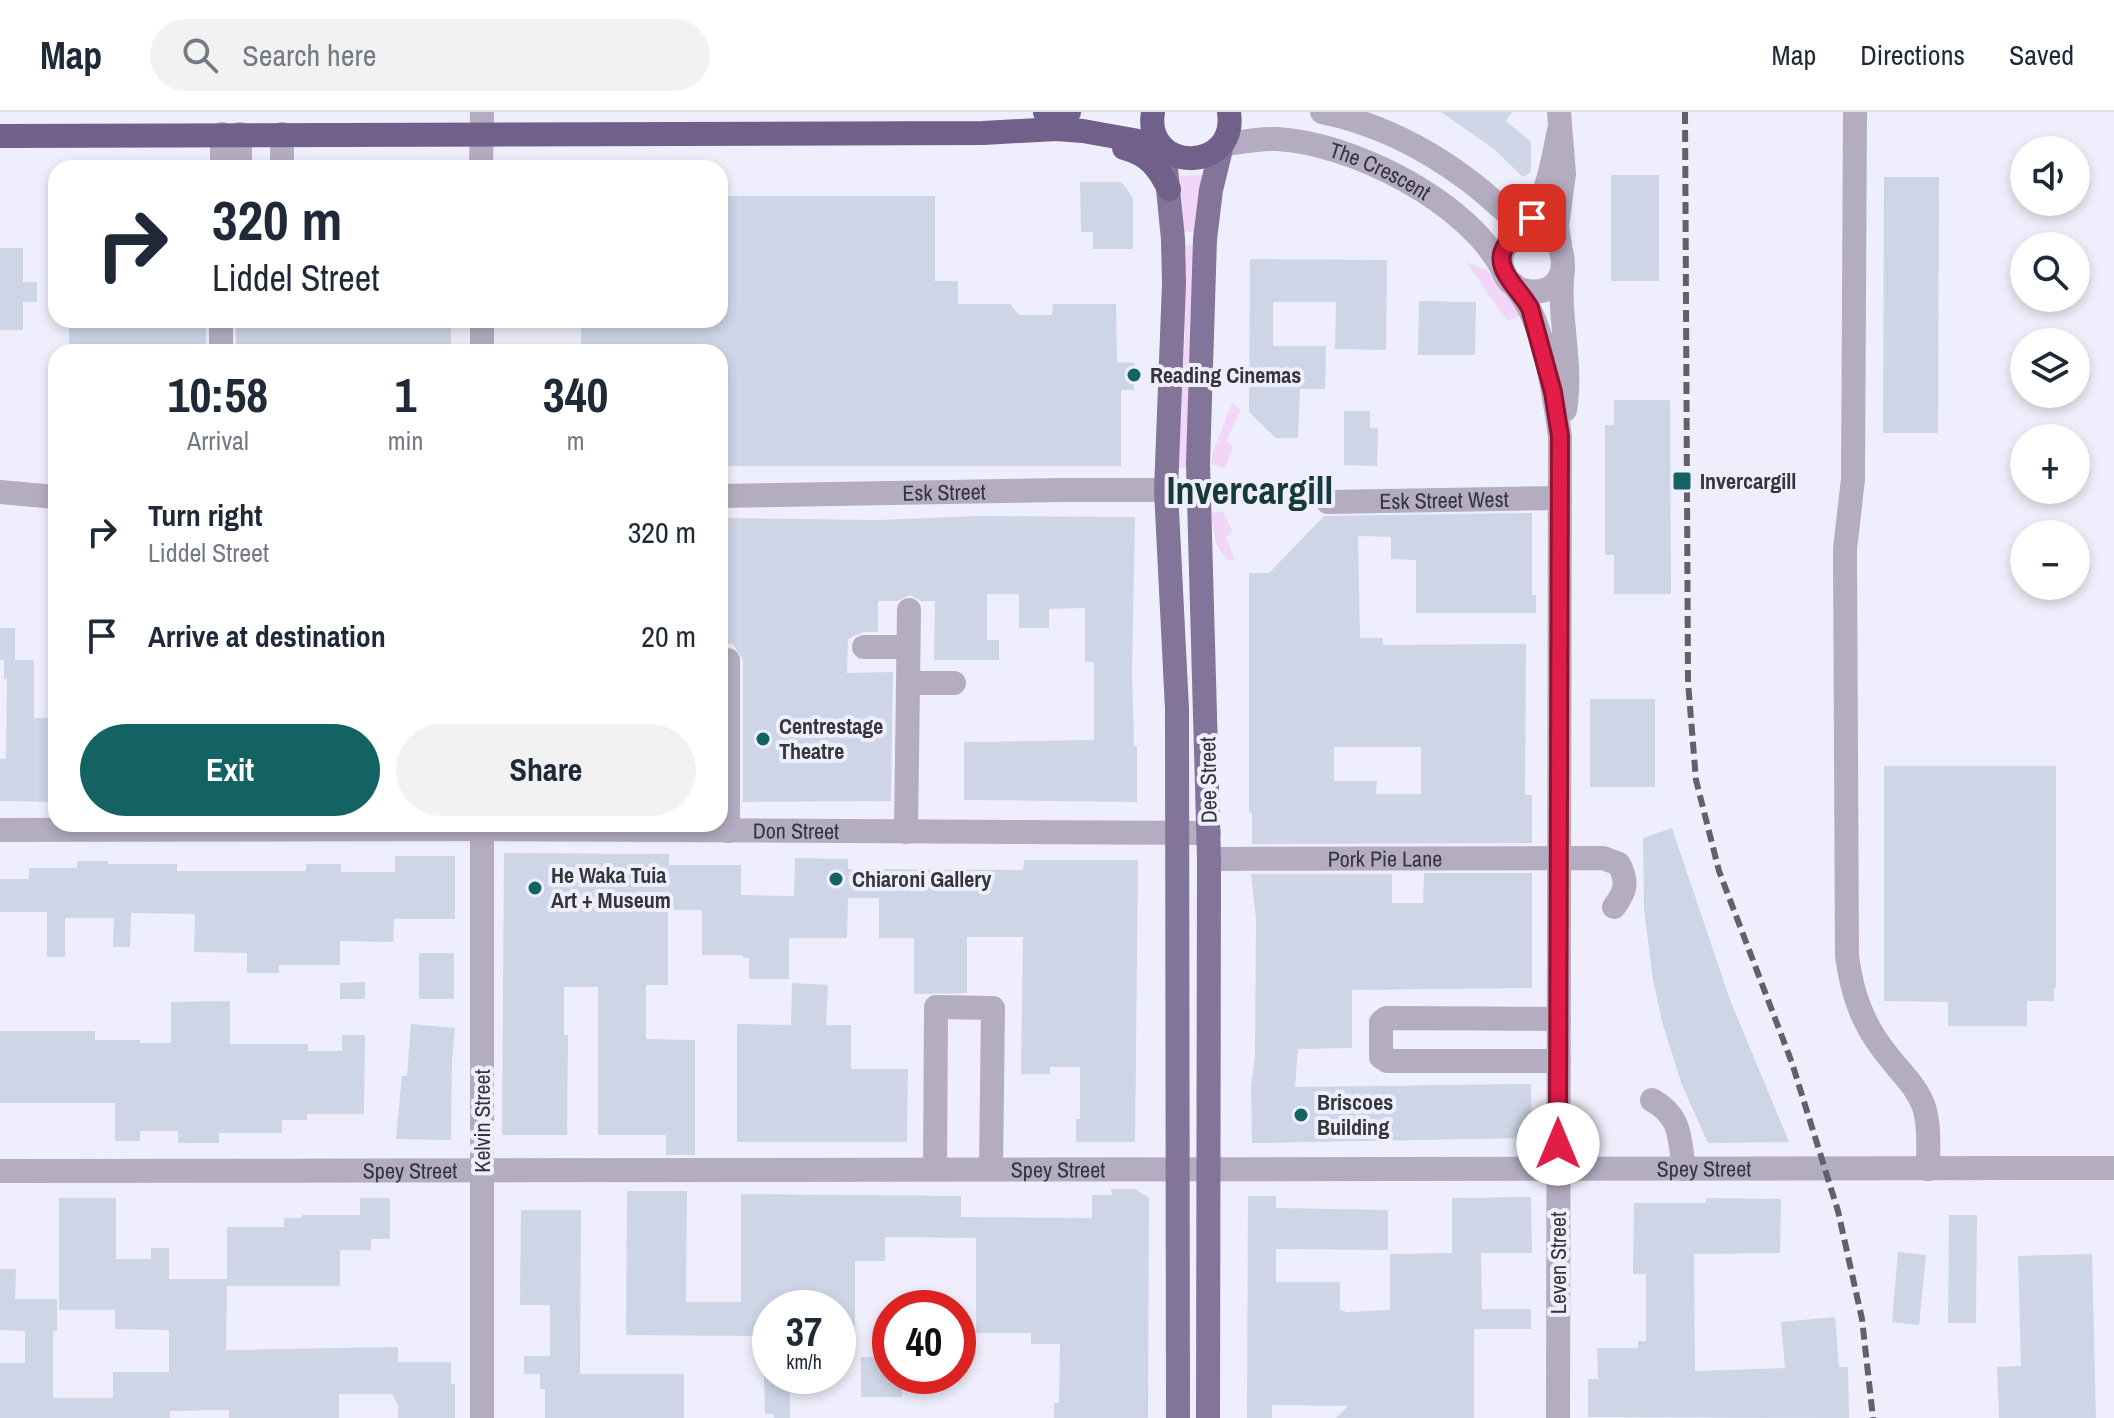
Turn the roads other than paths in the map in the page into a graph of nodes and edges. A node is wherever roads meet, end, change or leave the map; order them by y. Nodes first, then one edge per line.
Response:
1 (1045, 112) edge
2 (1069, 112) edge
3 (1153, 112) edge
4 (1229, 112) edge
5 (1322, 112) edge
6 (1855, 112) edge
7 (1559, 121) edge
8 (482, 123) edge
9 (983, 133) junction
10 (231, 134) junction
11 (282, 134) junction
12 (0, 136) edge
13 (1161, 145) junction
14 (1222, 145) junction
15 (224, 160) edge
16 (238, 160) edge
17 (282, 160) edge
18 (481, 160) edge
19 (1469, 181) junction
20 (1169, 189) junction
21 (1542, 194) junction
22 (1534, 235) junction
23 (1563, 269) junction
24 (1508, 278) junction
25 (1560, 436) junction
26 (1166, 490) junction
27 (0, 492) edge
28 (48, 496) edge
29 (728, 496) edge
30 (1560, 498) junction
31 (1328, 502) dead end
32 (909, 610) dead end
33 (864, 647) dead end
34 (908, 647) junction
35 (728, 660) edge
36 (908, 683) junction
37 (954, 683) dead end
38 (0, 830) edge
39 (48, 830) edge
40 (728, 831) joint
41 (482, 832) edge
42 (906, 832) junction
43 (1176, 833) junction
44 (1209, 833) junction
45 (1559, 857) junction
46 (1209, 859) junction
47 (1614, 907) dead end
48 (1559, 1019) junction
49 (1559, 1061) junction
50 (1652, 1100) dead end
51 (2114, 1168) edge
52 (935, 1169) junction
53 (991, 1169) junction
54 (1558, 1169) junction
55 (1684, 1169) junction
56 (1928, 1169) junction
57 (482, 1170) junction
58 (1177, 1170) junction
59 (1208, 1170) junction
60 (0, 1171) edge
61 (482, 1418) edge
62 (1178, 1418) edge
63 (1208, 1418) edge
64 (1558, 1418) edge

1 - 2 highway
3 - 13 highway
4 - 14 highway
5 - 19 street, The Crescent
6 - 56 street
7 - 21 street
7 - 22 street
8 - 9 highway
8 - 11 highway
8 - 18 street
9 - 13 highway
9 - 20 highway
10 - 11 highway
10 - 12 highway
10 - 15 street
10 - 16 street
11 - 17 street
13 - 14 highway
13 - 20 main road, Dee Street
14 - 24 street, The Crescent
14 - 44 main road, Dee Street
19 - 21 street
19 - 22 street, The Crescent
20 - 26 main road, Dee Street
21 - 22 street
22 - 23 street
22 - 24 street
23 - 24 street
23 - 25 street, Leven Street
24 - 25 street, Leven Street
25 - 30 street, Leven Street
26 - 29 street, Esk Street
26 - 43 main road, Dee Street
27 - 28 street
30 - 31 street, Esk Street West
30 - 45 street, Leven Street
32 - 34 street
33 - 34 street
34 - 36 street
35 - 40 street
36 - 37 street
36 - 42 street
38 - 39 street, Don Street
40 - 42 street, Don Street
41 - 57 street, Kelvin Street
42 - 43 street, Don Street
43 - 44 street, Don Street
43 - 58 main road, Dee Street
44 - 46 main road, Dee Street
45 - 46 street, Pork Pie Lane
45 - 47 street, Pork Pie Lane
45 - 48 street, Leven Street
46 - 59 main road, Dee Street
48 - 49 street, Leven Street
48 - 49 street
49 - 54 street, Leven Street
50 - 55 street
51 - 56 street, Spey Street
52 - 53 street, Spey Street
52 - 53 street
52 - 57 street, Spey Street
53 - 58 street, Spey Street
54 - 55 street, Spey Street
54 - 59 street, Spey Street
54 - 64 street, Leven Street
55 - 56 street, Spey Street
57 - 60 street, Spey Street
57 - 61 street, Kelvin Street
58 - 59 street, Spey Street
58 - 62 main road, Dee Street
59 - 63 main road, Dee Street

